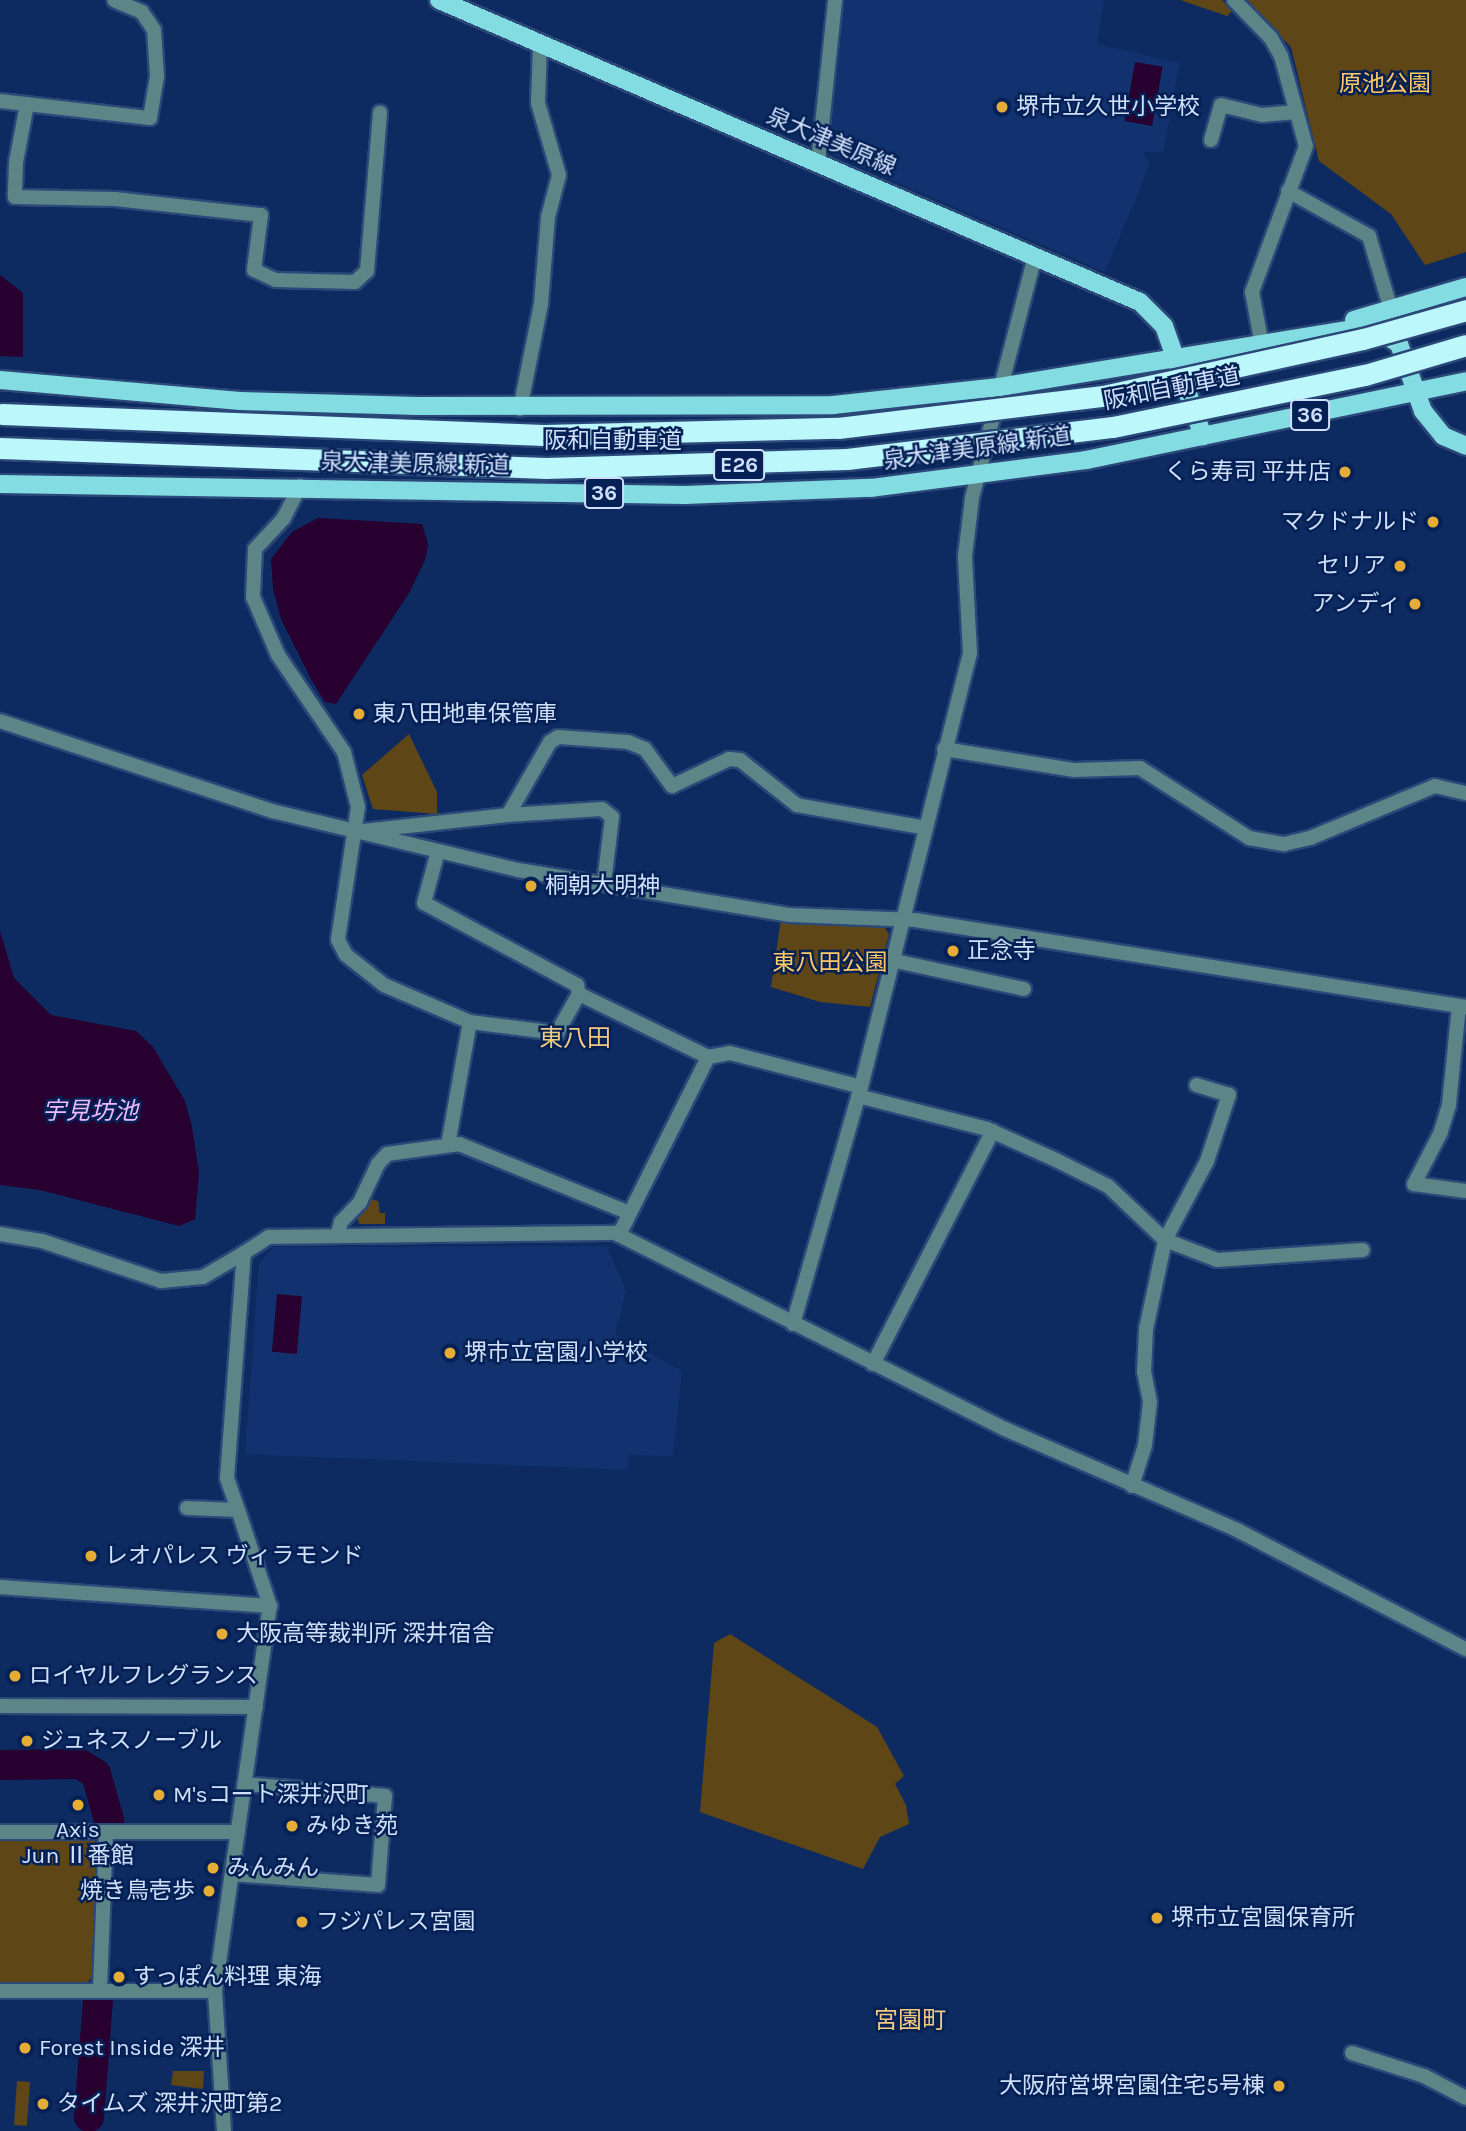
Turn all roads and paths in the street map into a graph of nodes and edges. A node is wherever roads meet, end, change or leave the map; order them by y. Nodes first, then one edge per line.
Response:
1 (114, 0) edge
2 (439, 0) edge
3 (835, 0) edge
4 (1234, 0) edge
5 (540, 45) junction
6 (0, 101) edge
7 (27, 104) junction
8 (1296, 112) junction
9 (380, 113) dead end
10 (1211, 140) dead end
11 (818, 163) junction
12 (1288, 191) junction
13 (1035, 256) junction
14 (1466, 287) edge
15 (1391, 310) junction
16 (1466, 310) edge
17 (1262, 345) junction
18 (1466, 345) edge
19 (1179, 357) junction
20 (0, 380) edge
21 (1466, 381) edge
22 (999, 387) junction
23 (1416, 394) junction
24 (520, 409) junction
25 (2, 414) edge
26 (1203, 436) junction
27 (1466, 446) edge
28 (0, 449) edge
29 (976, 474) junction
30 (0, 484) edge
31 (300, 486) junction
32 (0, 721) edge
33 (944, 748) junction
34 (1466, 793) edge
35 (508, 815) junction
36 (926, 828) junction
37 (357, 831) junction
38 (438, 851) junction
39 (604, 883) junction
40 (902, 921) junction
41 (891, 960) junction
42 (1024, 989) dead end
43 (579, 994) junction
44 (1463, 1006) edge
45 (470, 1022) junction
46 (708, 1057) junction
47 (1196, 1085) dead end
48 (860, 1091) junction
49 (993, 1131) junction
50 (448, 1145) junction
51 (1466, 1191) edge
52 (630, 1213) junction
53 (0, 1234) edge
54 (619, 1235) junction
55 (337, 1236) junction
56 (1165, 1240) junction
57 (1363, 1250) dead end
58 (244, 1254) junction
59 (793, 1324) junction
60 (873, 1364) junction
61 (1132, 1486) junction
62 (187, 1508) dead end
63 (238, 1510) junction
64 (0, 1587) edge
65 (270, 1606) junction
66 (1466, 1649) edge
67 (0, 1706) edge
68 (256, 1707) junction
69 (245, 1784) junction
70 (0, 1832) edge
71 (106, 1832) junction
72 (237, 1832) junction
73 (232, 1874) junction
74 (100, 1988) junction
75 (0, 1991) edge
76 (215, 1991) junction
77 (1352, 2053) dead end
78 (1466, 2098) edge
79 (223, 2131) edge

1 - 7 street
2 - 5 main road, 泉大津美原線
3 - 11 street
4 - 8 street
5 - 11 main road, 泉大津美原線
5 - 24 street
6 - 7 street
7 - 9 street
8 - 10 street
8 - 12 street
11 - 13 main road, 泉大津美原線
12 - 15 street
12 - 17 street
13 - 19 main road, 泉大津美原線
13 - 22 street
14 - 15 main road
15 - 17 main road
16 - 25 highway, 阪和自動車道 / E26, bridge
17 - 19 main road
17 - 23 main road
18 - 28 highway, 阪和自動車道 / E26, bridge
19 - 22 main road
19 - 26 main road, 泉大津美原線
20 - 24 main road
21 - 23 main road, 36
22 - 24 main road
22 - 29 street
23 - 26 main road, 36
23 - 27 main road
26 - 29 main road, 泉大津美原線 新道 / 36
29 - 31 main road, 泉大津美原線 新道 / 36
29 - 33 street
30 - 31 main road, 泉大津美原線 新道 / 36
31 - 37 street
32 - 37 street
33 - 34 street
33 - 36 street
35 - 36 street
35 - 37 street
35 - 39 street
36 - 40 street
37 - 38 street
37 - 45 street
38 - 39 street
38 - 43 street
39 - 40 street
40 - 41 street
40 - 44 street
41 - 42 street
41 - 48 street
43 - 45 street
43 - 46 street
44 - 51 street
45 - 50 street
46 - 48 street
46 - 52 street
47 - 56 street
48 - 49 street
48 - 59 street
49 - 56 street
49 - 60 street
50 - 52 street
50 - 55 street
52 - 54 street
53 - 58 street
54 - 55 street
54 - 59 street
55 - 58 street
56 - 57 street
56 - 61 street
58 - 63 street
59 - 60 street
60 - 61 street
61 - 66 street
62 - 63 street
63 - 65 street
64 - 65 street
65 - 68 street
67 - 68 street
68 - 69 street
69 - 72 street
69 - 73 street
70 - 71 street
71 - 72 street
71 - 74 street
72 - 73 street
73 - 76 street
74 - 75 street
74 - 76 street
76 - 79 street
77 - 78 street

